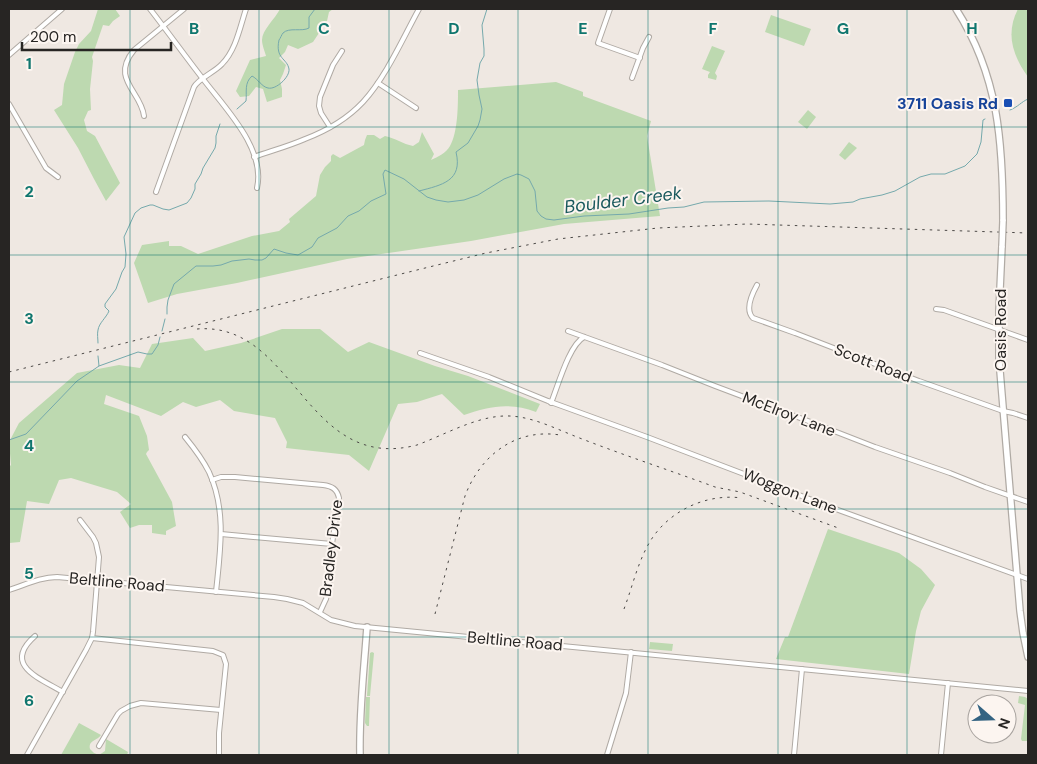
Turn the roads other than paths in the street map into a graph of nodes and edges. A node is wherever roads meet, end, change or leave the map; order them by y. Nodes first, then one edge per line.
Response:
1 (62, 9) edge
2 (150, 9) edge
3 (184, 9) edge
4 (246, 9) edge
5 (419, 9) edge
6 (610, 9) edge
7 (956, 9) edge
8 (163, 26) junction
9 (649, 37) dead end
10 (342, 51) dead end
11 (9, 55) edge
12 (640, 58) junction
13 (632, 78) dead end
14 (203, 79) junction
15 (378, 83) junction
16 (9, 104) edge
17 (416, 108) dead end
18 (144, 116) dead end
19 (330, 127) junction
20 (254, 157) junction
21 (58, 177) dead end
22 (257, 188) dead end
23 (156, 192) dead end
24 (757, 285) dead end
25 (936, 309) dead end
26 (998, 330) junction
27 (568, 331) dead end
28 (584, 337) junction
29 (1028, 340) edge
30 (420, 353) dead end
31 (551, 403) junction
32 (1003, 411) junction
33 (1028, 418) edge
34 (185, 437) dead end
35 (212, 480) junction
36 (1011, 495) junction
37 (1028, 502) edge
38 (80, 520) dead end
39 (221, 534) junction
40 (332, 544) junction
41 (1017, 575) junction
42 (1028, 579) edge
43 (98, 580) junction
44 (9, 590) edge
45 (216, 592) junction
46 (320, 612) junction
47 (367, 627) junction
48 (35, 636) dead end
49 (92, 638) junction
50 (631, 652) junction
51 (1028, 657) edge
52 (802, 669) junction
53 (948, 683) junction
54 (1028, 691) edge
55 (63, 692) junction
56 (221, 710) junction
57 (99, 746) dead end
58 (27, 755) edge
59 (219, 755) edge
60 (360, 755) edge
61 (607, 755) edge
62 (794, 755) edge
63 (941, 755) edge

1 - 11 street
2 - 8 street
3 - 8 street
4 - 14 street
5 - 15 street
6 - 12 street
7 - 26 main road, Oasis Road, bridge
8 - 14 street
8 - 18 street
9 - 12 street
10 - 19 street
12 - 13 street
14 - 20 street
14 - 23 street
15 - 17 street
15 - 19 street
16 - 21 street
19 - 20 street
20 - 22 street
24 - 32 street, Scott Road
25 - 26 street
26 - 29 street
26 - 32 main road, Oasis Road
27 - 28 street, McElroy Lane
28 - 31 street
28 - 36 street, McElroy Lane
30 - 31 street, Woggon Lane
31 - 41 street, Woggon Lane
32 - 33 street, Scott Road
32 - 36 main road, Oasis Road
34 - 35 street
35 - 39 street
35 - 40 street, Bradley Drive
36 - 37 street, McElroy Lane
36 - 41 main road, Oasis Road
38 - 43 street
39 - 40 street
39 - 45 street
40 - 46 street, Bradley Drive
41 - 42 street, Woggon Lane
41 - 51 main road, Oasis Road
43 - 44 street, Beltline Road
43 - 45 street, Beltline Road
43 - 49 street
45 - 46 street, Beltline Road
46 - 47 street, Beltline Road
47 - 50 street, Beltline Road
47 - 60 main road
48 - 55 street
49 - 55 street
49 - 56 street
50 - 52 street, Beltline Road
50 - 61 street
52 - 53 street, Beltline Road
52 - 62 street
53 - 54 street, Beltline Road
53 - 63 street
55 - 58 street
56 - 57 street
56 - 59 street

